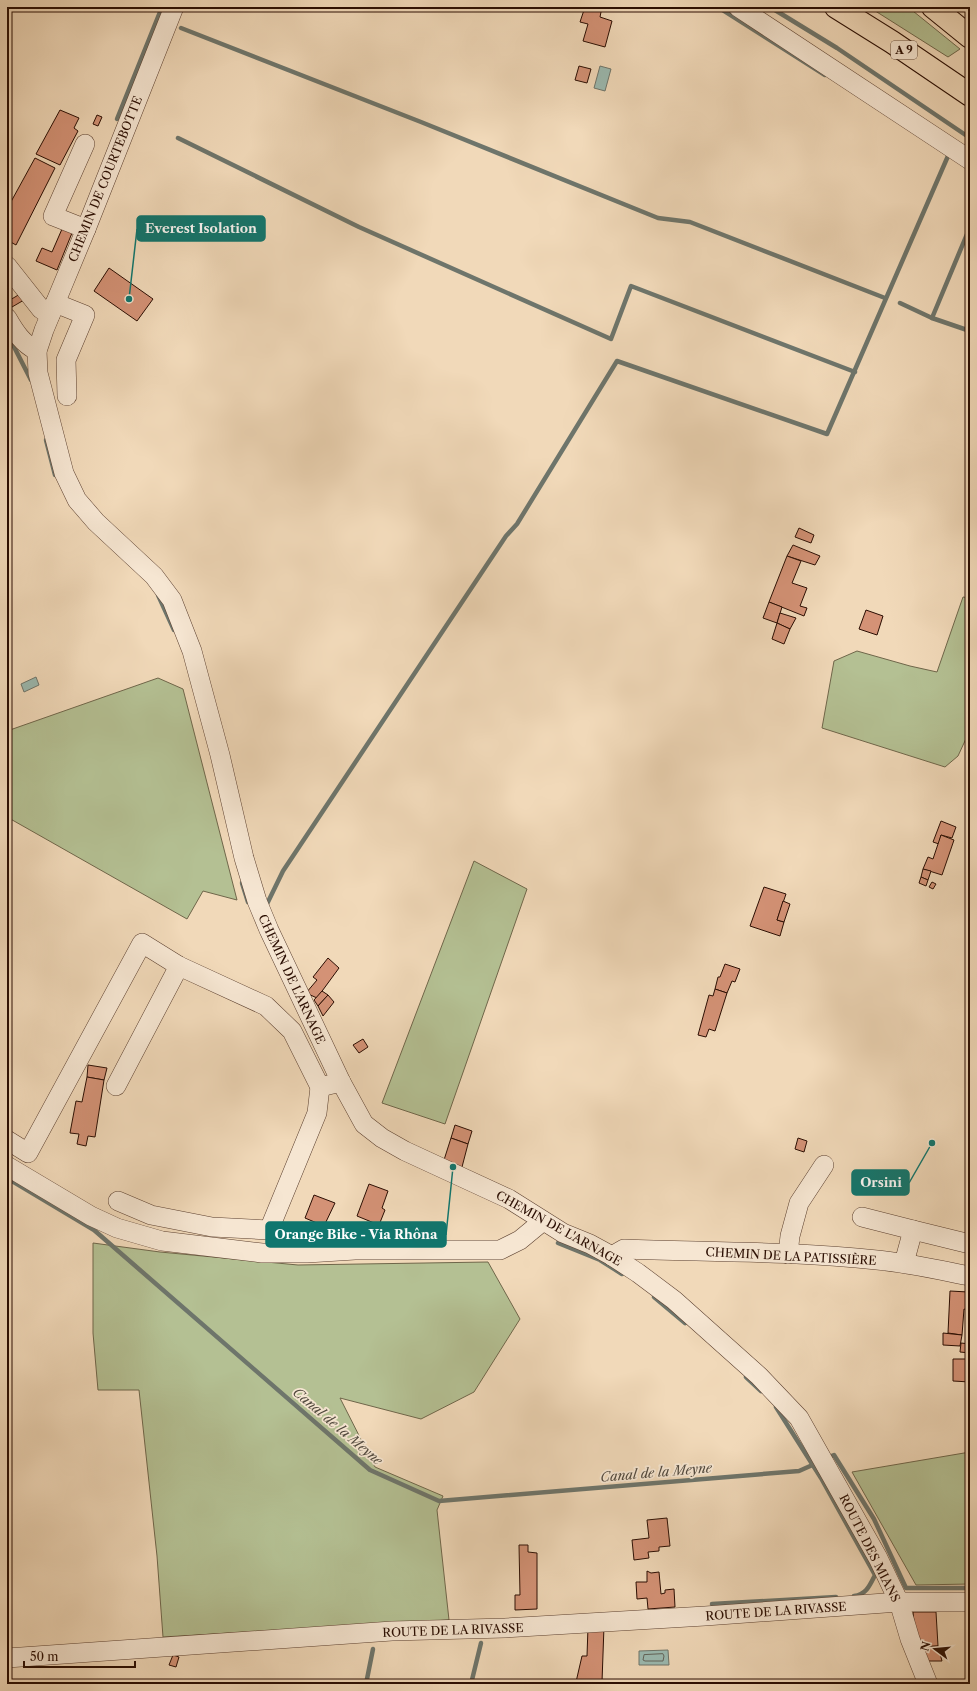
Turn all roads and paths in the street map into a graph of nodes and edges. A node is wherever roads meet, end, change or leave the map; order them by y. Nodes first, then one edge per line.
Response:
1 (174, 7) edge
2 (738, 7) edge
3 (836, 7) edge
4 (933, 7) edge
5 (970, 37) edge
6 (970, 95) edge
7 (85, 144) dead end
8 (970, 160) edge
9 (86, 229) junction
10 (7, 266) edge
11 (53, 309) junction
12 (7, 318) edge
13 (37, 351) junction
14 (67, 396) dead end
15 (179, 966) junction
16 (340, 1082) junction
17 (116, 1086) dead end
18 (320, 1086) junction
19 (7, 1140) edge
20 (824, 1165) dead end
21 (7, 1166) edge
22 (118, 1201) dead end
23 (862, 1217) dead end
24 (543, 1221) junction
25 (913, 1230) junction
26 (970, 1244) edge
27 (788, 1254) junction
28 (612, 1256) junction
29 (904, 1263) junction
30 (970, 1276) edge
31 (799, 1418) joint
32 (899, 1602) junction
33 (970, 1602) edge
34 (7, 1658) edge
35 (928, 1684) edge

1 - 9 street, CHEMIN DE COURTEBOTTE
2 - 8 street
3 - 6 highway, A 9
4 - 5 highway
7 - 9 street
9 - 11 street, CHEMIN DE COURTEBOTTE
10 - 11 street
11 - 13 street, CHEMIN DE COURTEBOTTE
11 - 14 street
12 - 13 street
13 - 16 street, CHEMIN DE L'ARNAGE
15 - 17 street
15 - 18 street
15 - 19 street
16 - 18 street
16 - 24 street, CHEMIN DE L'ARNAGE
18 - 22 street
20 - 27 street
21 - 24 street
23 - 25 street
24 - 28 street, CHEMIN DE L'ARNAGE
25 - 26 street
25 - 29 street
27 - 28 street, CHEMIN DE LA PATISSIÈRE
27 - 29 street, CHEMIN DE LA PATISSIÈRE
28 - 31 street, CHEMIN DE L'ARNAGE
29 - 30 street, CHEMIN DE LA PATISSIÈRE
31 - 32 street, ROUTE DES MIANS
32 - 33 street, ROUTE DE LA RIVASSE
32 - 34 street, ROUTE DE LA RIVASSE
32 - 35 street, ROUTE DES MIANS

